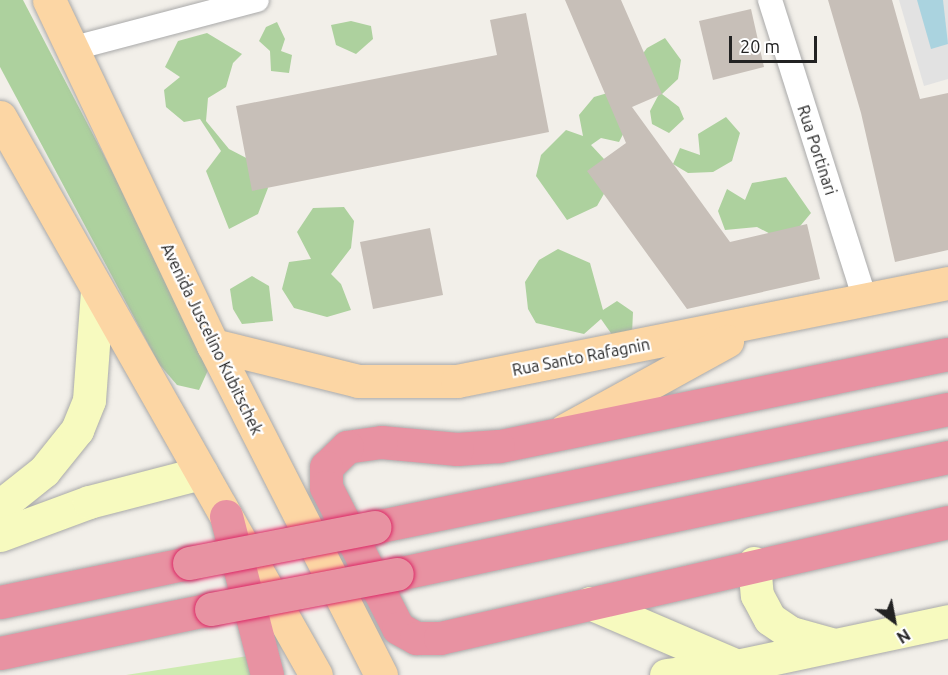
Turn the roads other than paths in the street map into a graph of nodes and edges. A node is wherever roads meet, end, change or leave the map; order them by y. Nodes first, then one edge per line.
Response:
1 (49, 0) edge
2 (257, 0) edge
3 (770, 0) edge
4 (74, 48) junction
5 (0, 117) edge
6 (948, 283) edge
7 (97, 290) junction
8 (865, 300) junction
9 (784, 316) junction
10 (213, 345) junction
11 (948, 354) edge
12 (948, 410) edge
13 (555, 436) junction
14 (948, 457) edge
15 (201, 473) junction
16 (0, 506) edge
17 (226, 516) junction
18 (948, 522) edge
19 (0, 536) edge
20 (754, 563) junction
21 (0, 602) edge
22 (590, 603) junction
23 (948, 621) edge
24 (836, 645) junction
25 (0, 653) edge
26 (737, 666) junction
27 (267, 675) edge
28 (316, 675) edge
29 (381, 675) edge
30 (666, 675) edge

1 - 4 main road, Avenida Juscelino Kubitschek
2 - 4 street
3 - 8 street, Rua Portinari
4 - 10 main road, Avenida Juscelino Kubitschek
5 - 7 main road
6 - 8 main road, Rua Santo Rafagnin
7 - 15 main road
7 - 16 street
8 - 9 main road, Rua Santo Rafagnin
9 - 10 main road, Rua Santo Rafagnin
9 - 13 main road
10 - 29 main road, Avenida Juscelino Kubitschek
11 - 13 highway
12 - 21 highway, bridge
13 - 22 highway
14 - 25 highway, bridge
15 - 17 main road
15 - 19 street
17 - 27 highway
17 - 28 main road
18 - 20 highway
20 - 22 highway
20 - 24 street
22 - 26 street
23 - 24 street
24 - 26 street
26 - 30 street

